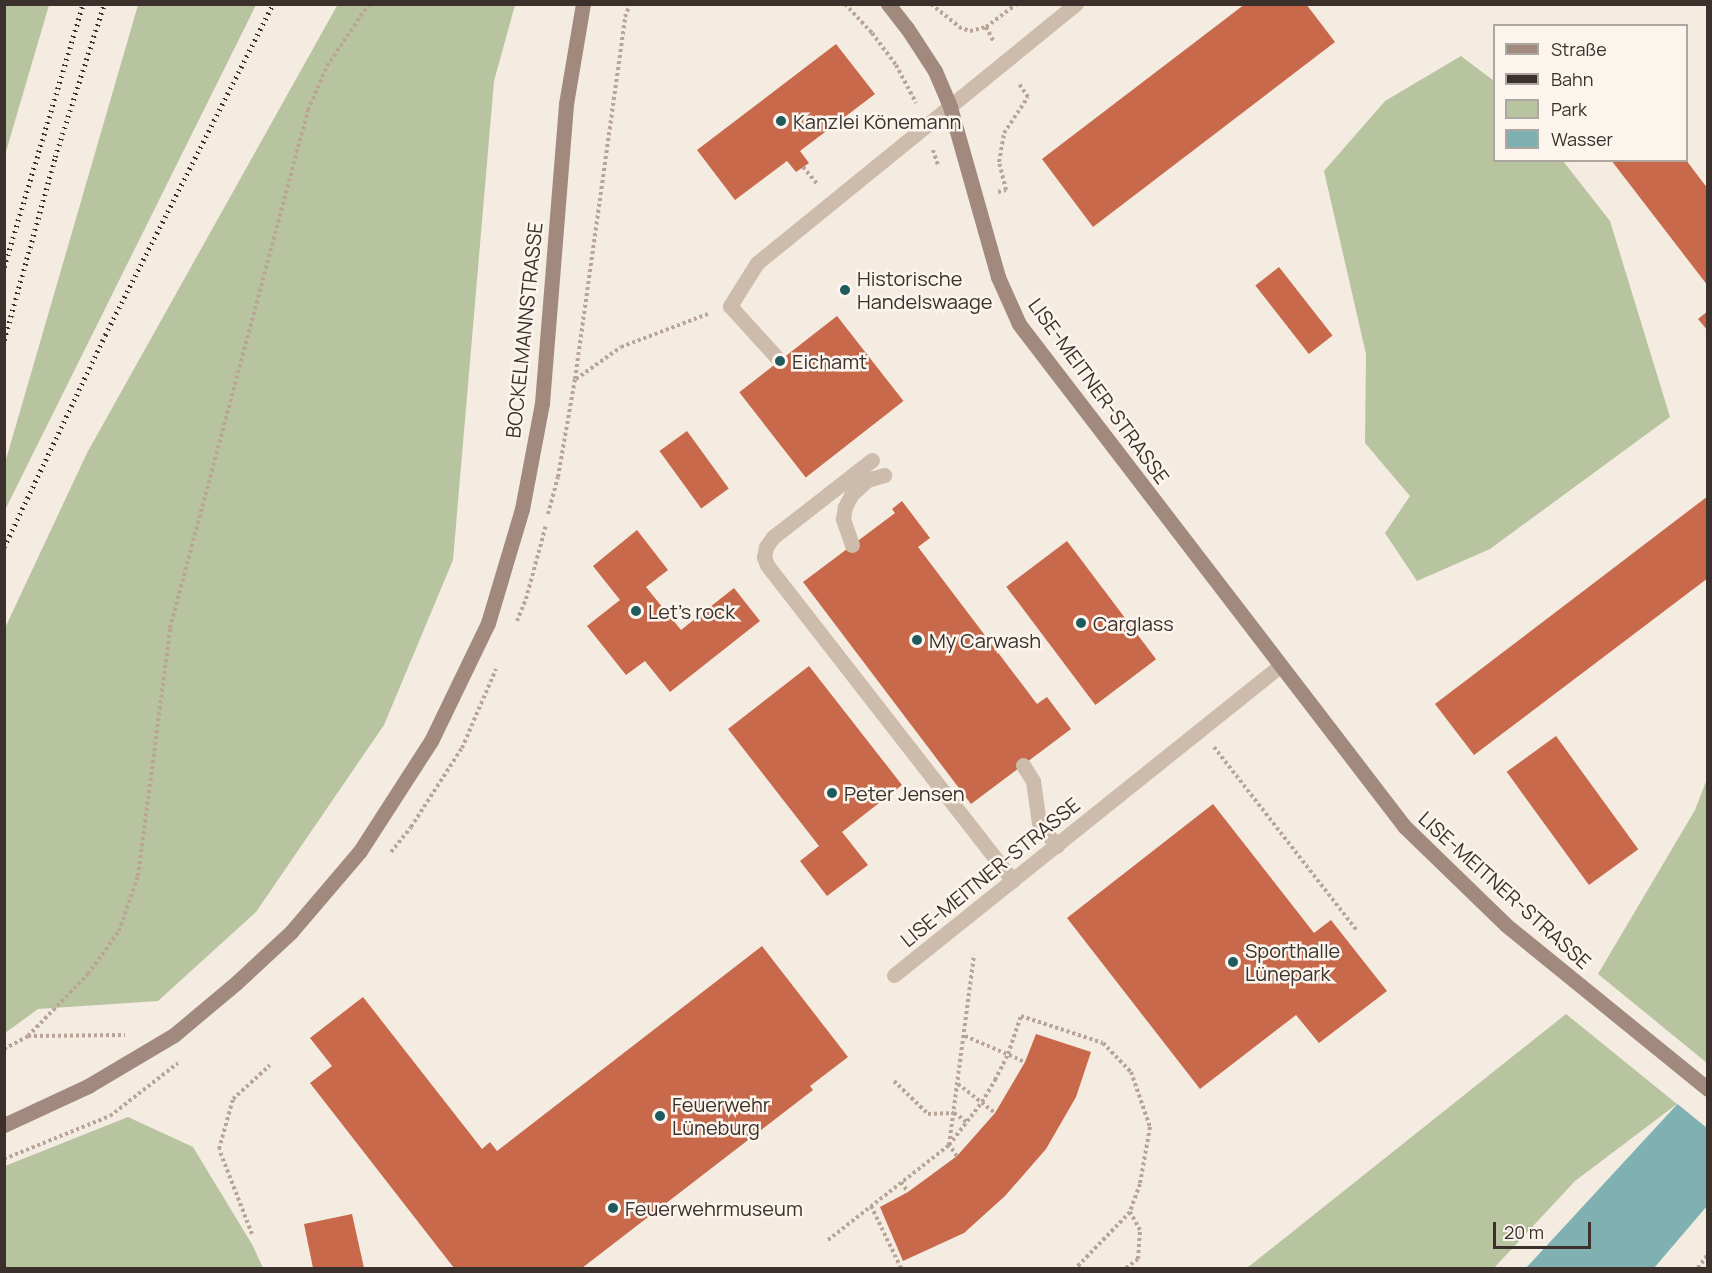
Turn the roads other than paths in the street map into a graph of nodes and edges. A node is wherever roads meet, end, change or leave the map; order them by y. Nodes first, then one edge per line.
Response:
1 (583, 4) edge
2 (888, 4) edge
3 (1076, 4) edge
4 (950, 107) junction
5 (780, 361) dead end
6 (872, 459) dead end
7 (884, 475) dead end
8 (852, 545) dead end
9 (1280, 666) junction
10 (1023, 765) dead end
11 (1057, 846) junction
12 (1013, 881) junction
13 (894, 975) dead end
14 (1707, 1089) edge
15 (4, 1125) edge

1 - 15 main road, BOCKELMANNSTRASSE
2 - 4 main road, LISE-MEITNER-STRASSE
3 - 4 street
4 - 5 street
4 - 9 main road, LISE-MEITNER-STRASSE
6 - 12 street
7 - 8 street
9 - 11 street, LISE-MEITNER-STRASSE
9 - 14 main road, LISE-MEITNER-STRASSE
10 - 11 street
11 - 12 street, LISE-MEITNER-STRASSE
12 - 13 street, LISE-MEITNER-STRASSE

